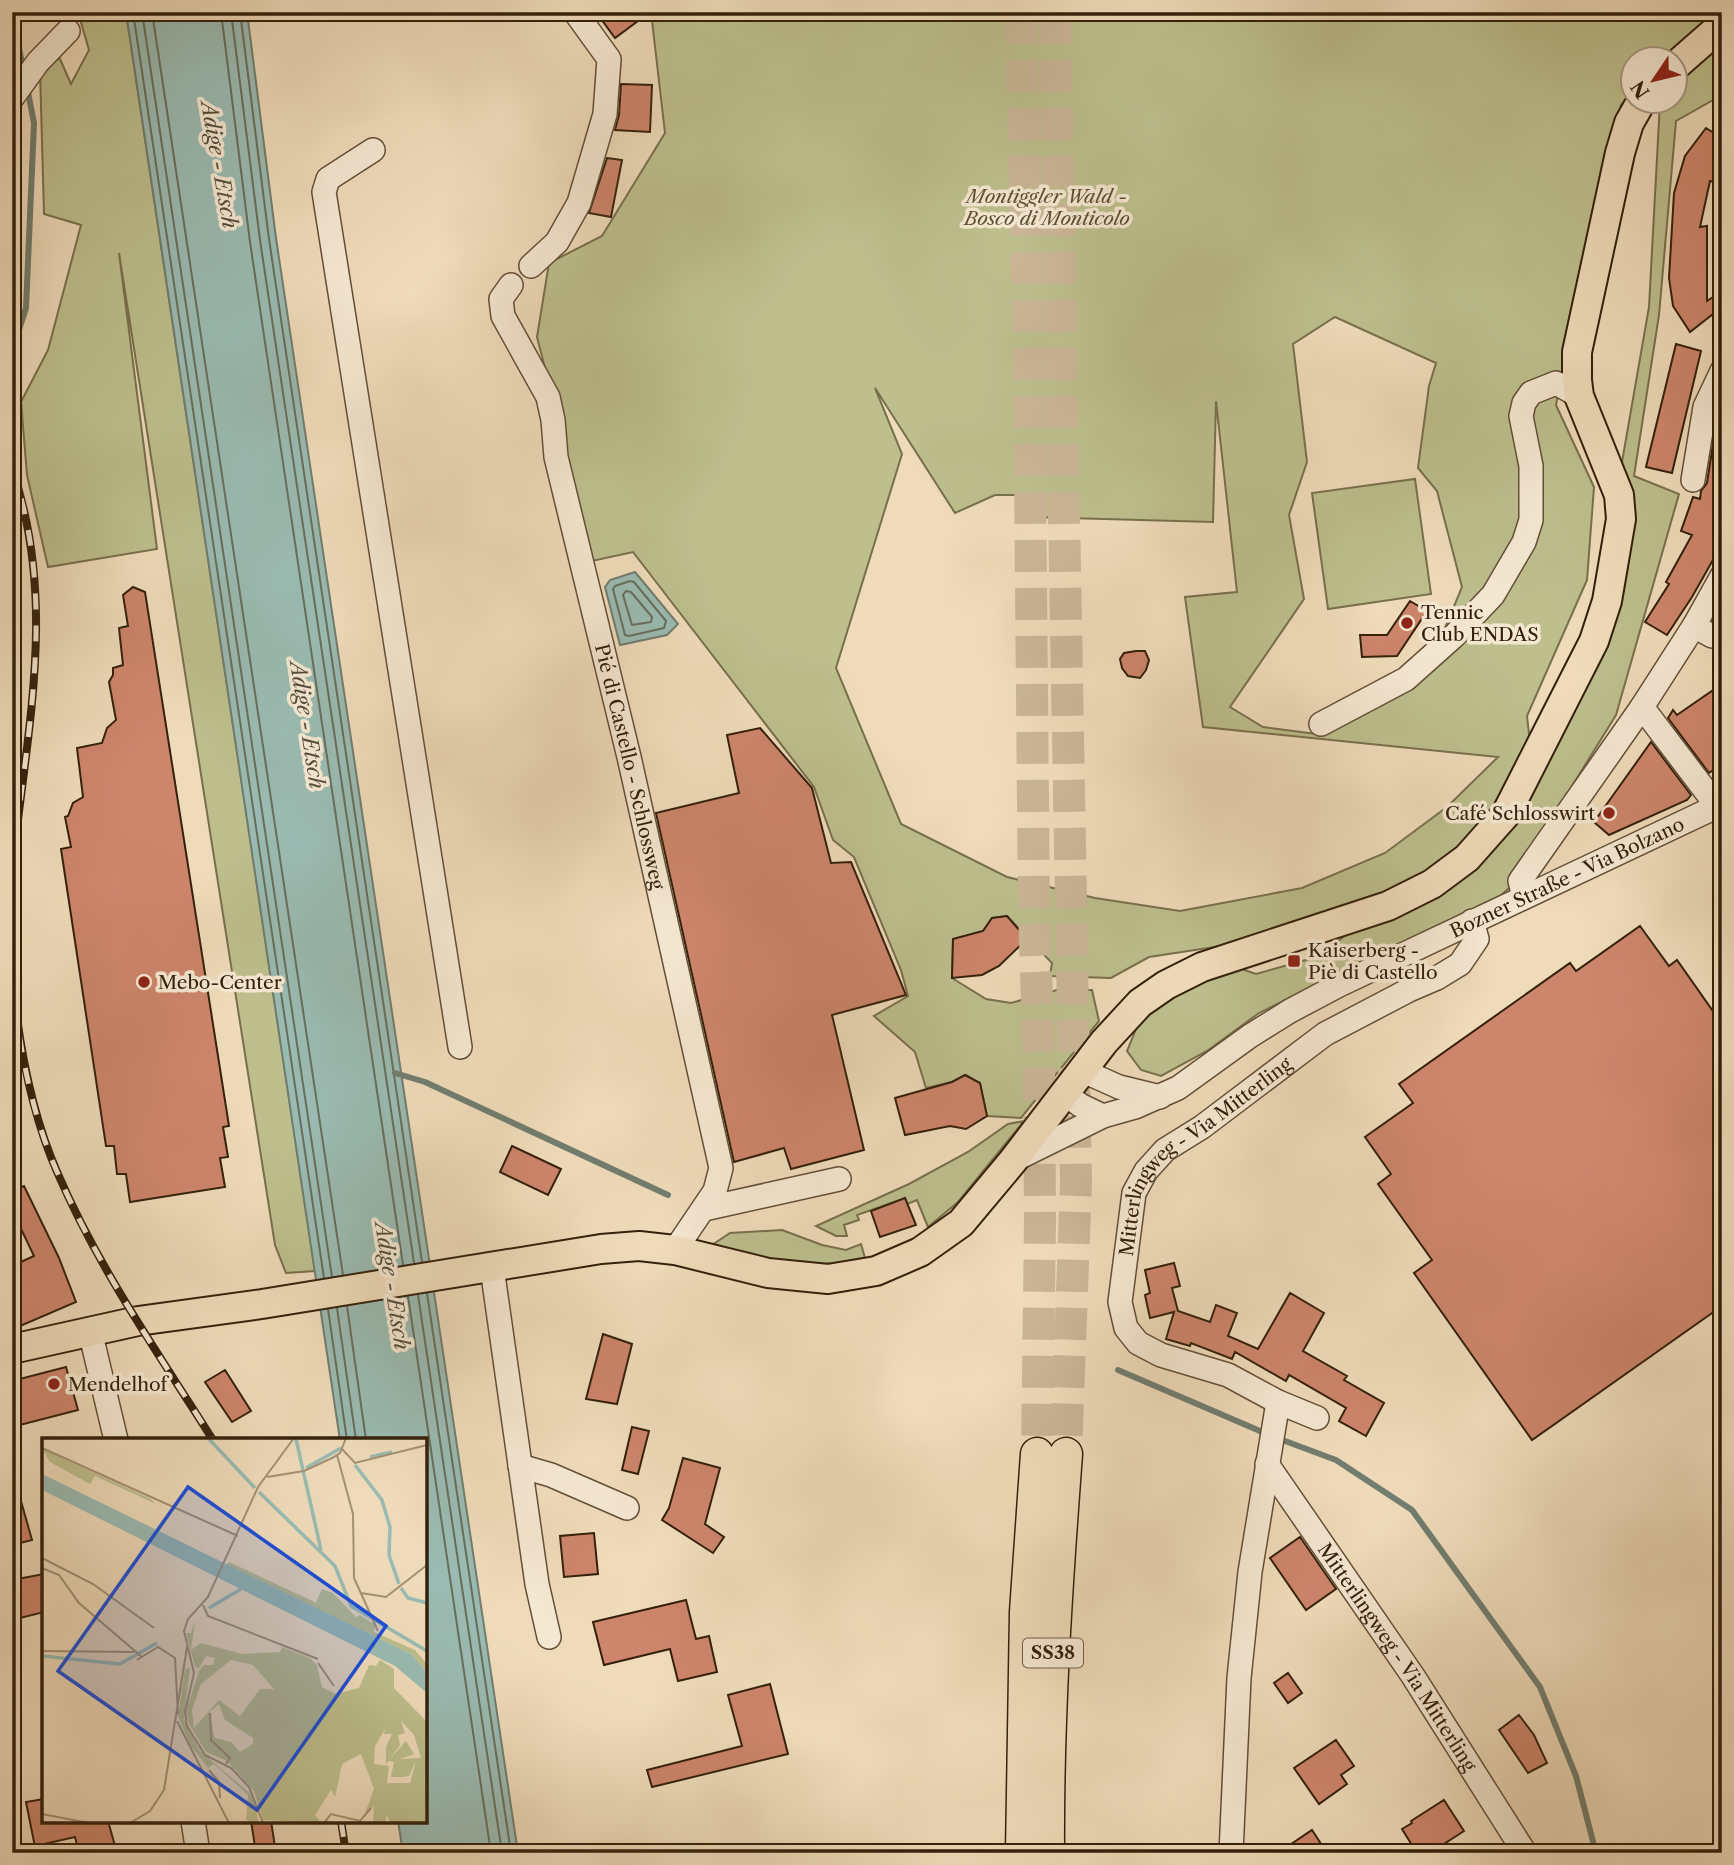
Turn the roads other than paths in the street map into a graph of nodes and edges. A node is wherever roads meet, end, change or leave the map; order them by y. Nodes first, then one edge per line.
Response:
1 (575, 12) edge
2 (1722, 25) edge
3 (68, 30) dead end
4 (1688, 55) edge
5 (12, 98) edge
6 (1633, 116) edge
7 (373, 150) dead end
8 (531, 266) dead end
9 (511, 285) dead end
10 (1722, 371) edge
11 (1579, 396) junction
12 (1693, 480) dead end
13 (1722, 576) edge
14 (1694, 626) junction
15 (1722, 635) edge
16 (1642, 707) junction
17 (1321, 724) dead end
18 (1720, 805) edge
19 (1524, 897) junction
20 (1472, 921) junction
21 (1104, 1041) junction
22 (460, 1047) dead end
23 (1081, 1070) junction
24 (1119, 1087) junction
25 (1064, 1093) junction
26 (1160, 1097) junction
27 (1103, 1116) junction
28 (1012, 1162) junction
29 (839, 1179) dead end
30 (704, 1209) junction
31 (675, 1250) junction
32 (492, 1268) junction
33 (90, 1331) junction
34 (12, 1349) edge
35 (1277, 1412) junction
36 (1317, 1418) dead end
37 (116, 1438) edge
38 (1268, 1456) junction
39 (520, 1465) junction
40 (627, 1508) dead end
41 (549, 1637) dead end
42 (193, 1825) edge
43 (198, 1853) edge
44 (206, 1853) edge
45 (1022, 1853) edge
46 (1048, 1853) edge
47 (1231, 1853) edge
48 (1525, 1853) edge

1 - 8 street
2 - 4 main road
3 - 5 street
6 - 11 main road
7 - 22 street
9 - 30 street, Pié di Castello - Schlossweg
10 - 12 street
11 - 17 street
11 - 21 main road
13 - 14 street
14 - 15 street
14 - 16 street
16 - 18 street
16 - 19 street
18 - 19 street, Bozner Straße - Via Bolzano
19 - 20 street, Bozner Straße - Via Bolzano
20 - 26 street, Bozner Straße - Via Bolzano
20 - 35 street, Mitterlingweg - Via Mitterling
21 - 23 main road
21 - 24 street
23 - 24 street
23 - 25 main road
24 - 26 street
25 - 27 street
25 - 28 main road
26 - 27 street, Bozner Straße - Via Bolzano
27 - 28 street, Bozner Straße - Via Bolzano
28 - 31 main road
29 - 30 street
30 - 31 street, Pié di Castello - Schlossweg
31 - 32 main road
32 - 33 main road
32 - 39 street
33 - 34 main road
33 - 37 street
35 - 36 street, Mitterlingweg - Via Mitterling
35 - 38 street
38 - 47 street
38 - 48 street, Mitterlingweg - Via Mitterling
39 - 40 street
39 - 41 street
42 - 43 street
42 - 44 street
45 - 46 highway, SS38

